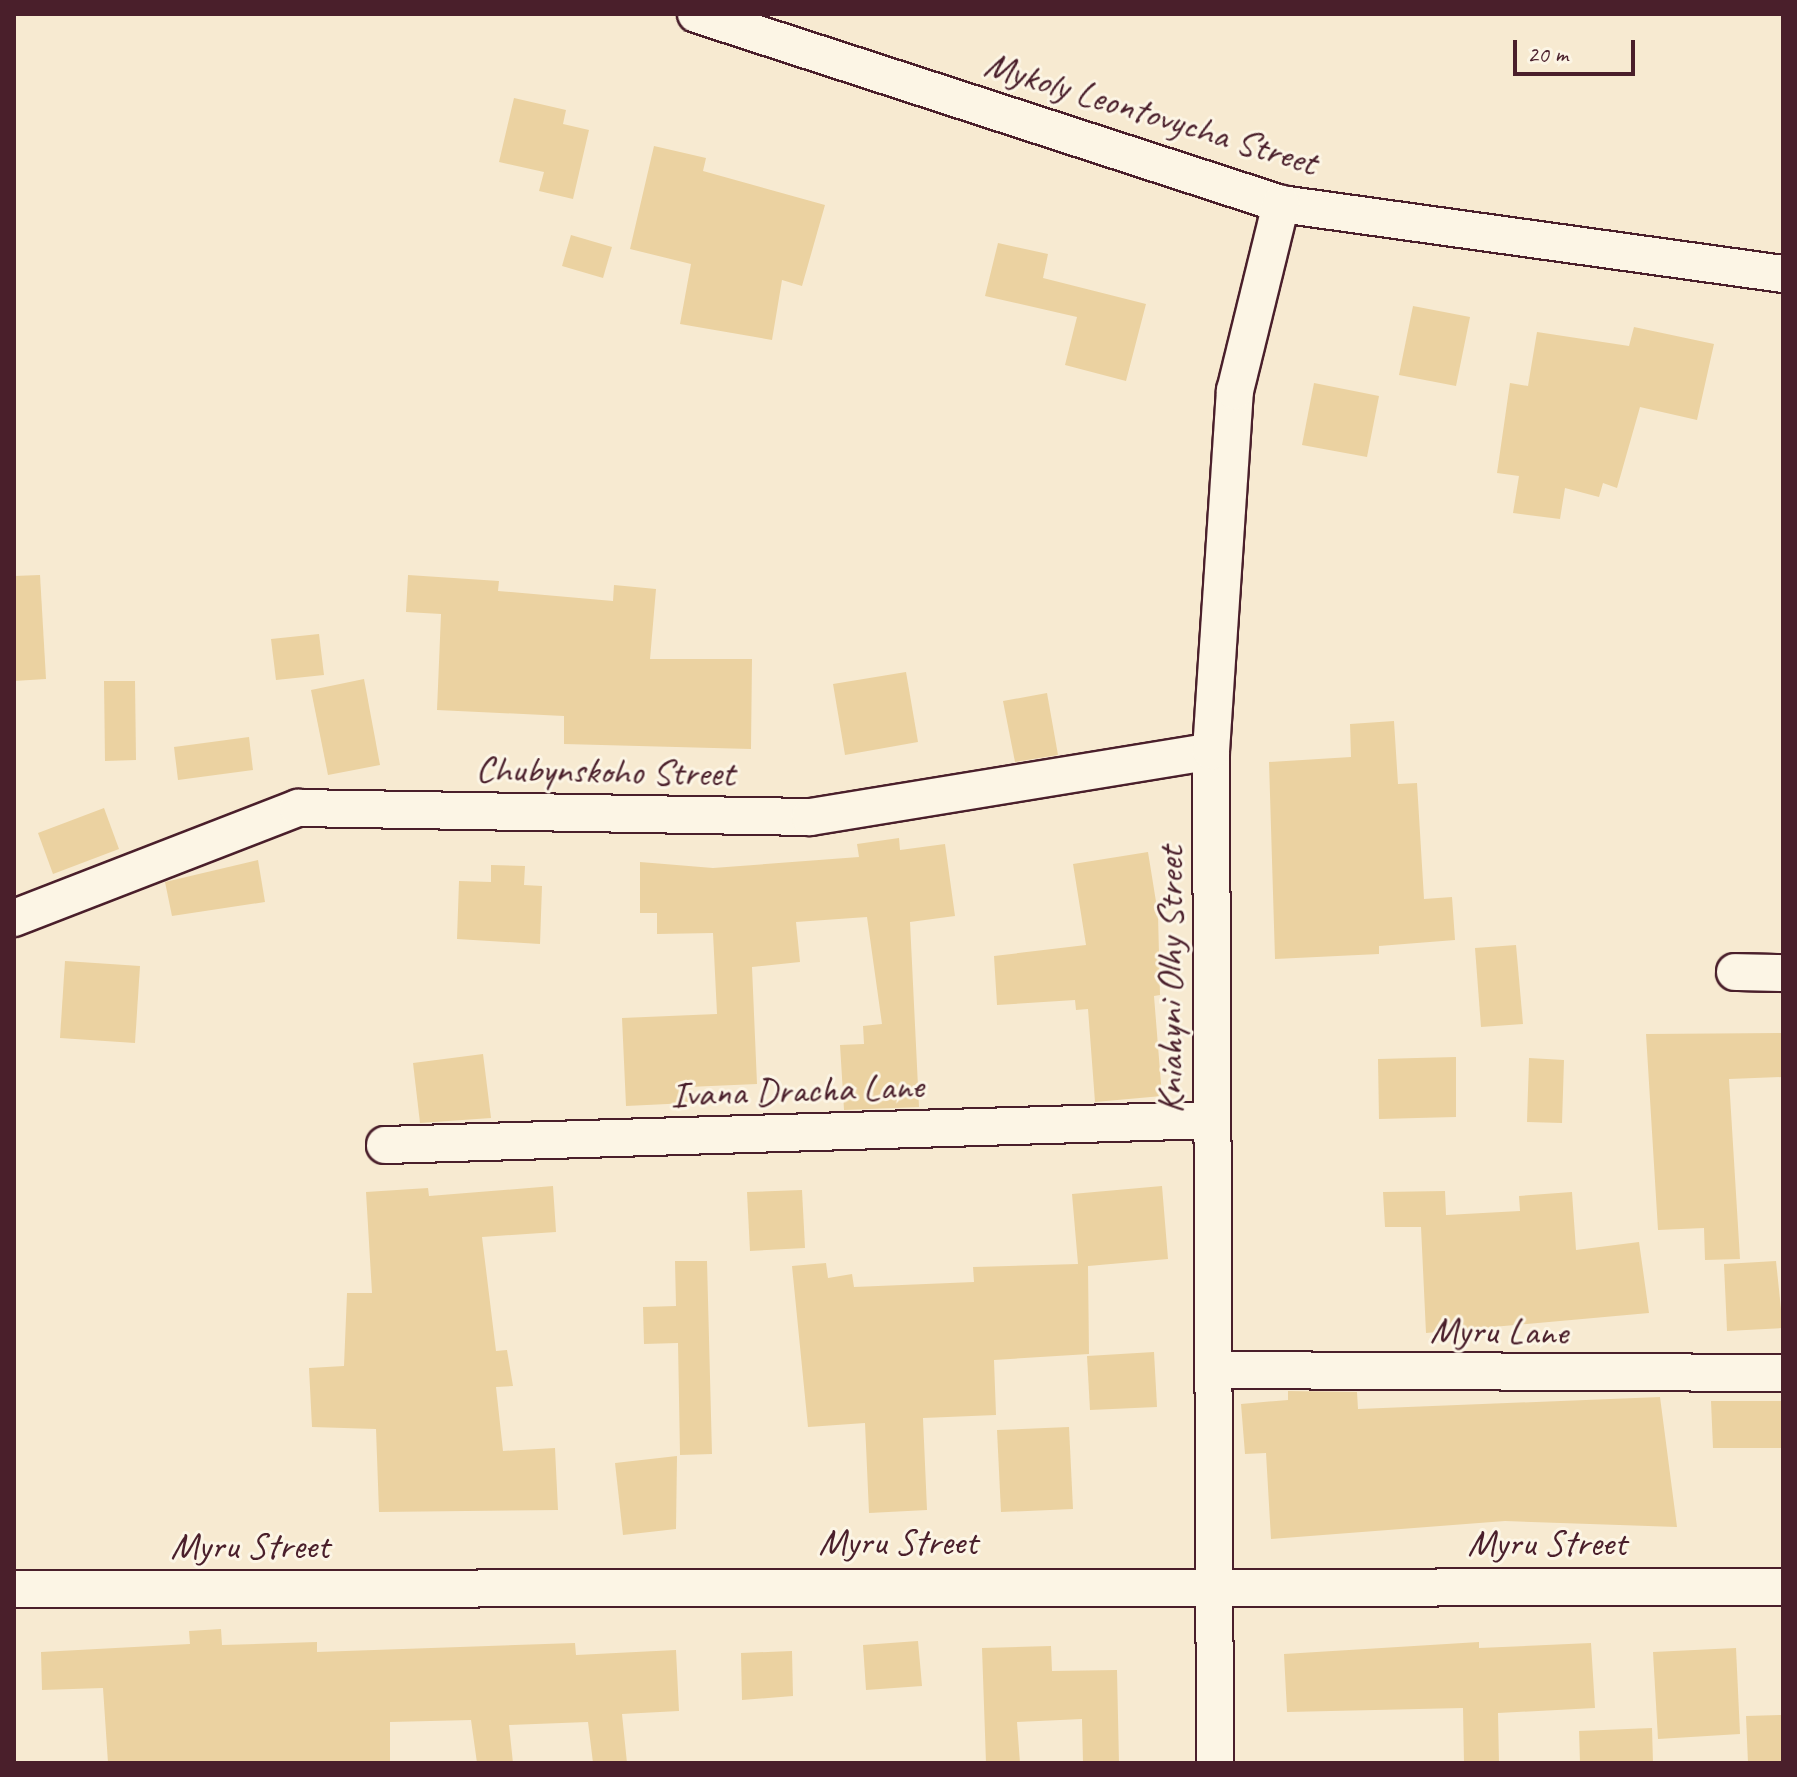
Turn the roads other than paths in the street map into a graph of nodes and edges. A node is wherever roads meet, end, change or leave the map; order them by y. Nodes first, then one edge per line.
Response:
1 (696, 14) edge
2 (1281, 204) junction
3 (1783, 274) edge
4 (1211, 751) junction
5 (14, 918) edge
6 (1735, 972) dead end
7 (1783, 973) edge
8 (1212, 1120) junction
9 (385, 1145) dead end
10 (1213, 1370) junction
11 (1783, 1373) edge
12 (1214, 1583) junction
13 (1783, 1587) edge
14 (14, 1589) edge
15 (1215, 1763) edge

1 - 2 street, Mykoly Leontovycha Street
2 - 3 street, Mykoly Leontovycha Street
2 - 4 street, Kniahyni Olhy Street
4 - 5 street, Chubynskoho Street
4 - 8 street, Kniahyni Olhy Street
6 - 7 street
8 - 9 street, Ivana Dracha Lane
8 - 10 street, Kniahyni Olhy Street
10 - 11 street, Myru Lane
10 - 12 street, Kniahyni Olhy Street
12 - 13 street, Myru Street
12 - 14 street, Myru Street
12 - 15 street, Kniahyni Olhy Street

